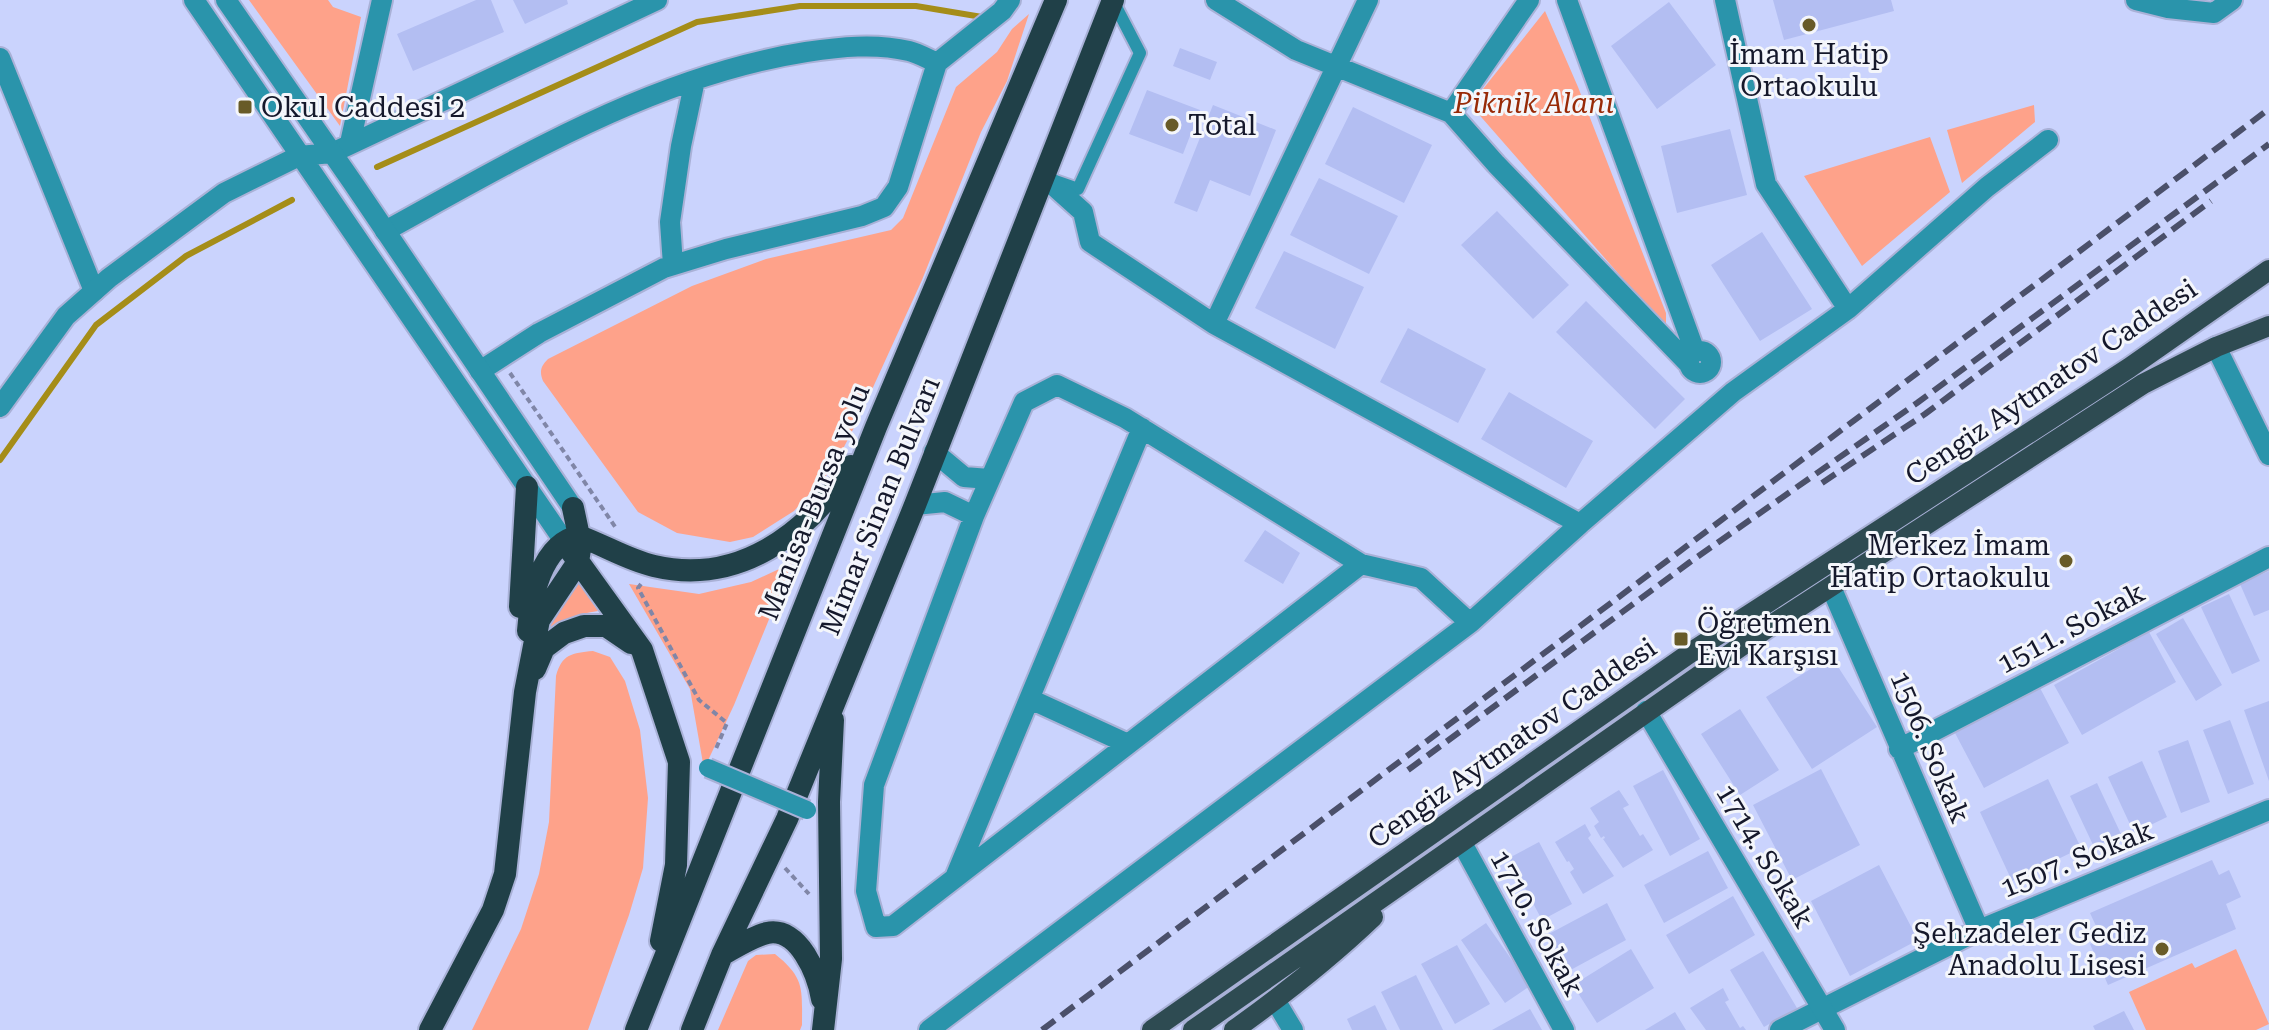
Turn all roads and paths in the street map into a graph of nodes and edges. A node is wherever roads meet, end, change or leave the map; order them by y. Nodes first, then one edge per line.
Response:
1 (194, 0) edge
2 (226, 0) edge
3 (382, 0) edge
4 (657, 0) edge
5 (1010, 0) edge
6 (1056, 0) edge
7 (1113, 0) edge
8 (1216, 0) edge
9 (1368, 0) edge
10 (1529, 0) edge
11 (1567, 0) edge
12 (1725, 0) edge
13 (2136, 0) edge
14 (2232, 0) edge
15 (2169, 4) edge
16 (0, 58) edge
17 (937, 63) junction
18 (1336, 67) junction
19 (695, 80) junction
20 (1451, 113) junction
21 (2048, 140) dead end
22 (341, 148) junction
23 (299, 156) junction
24 (1044, 177) junction
25 (385, 231) junction
26 (673, 265) junction
27 (2269, 270) edge
28 (94, 291) junction
29 (1848, 309) junction
30 (1214, 324) junction
31 (2269, 326) edge
32 (2216, 347) junction
33 (1697, 362) junction
34 (480, 371) junction
35 (1733, 392) junction
36 (0, 407) edge
37 (876, 427) junction
38 (1142, 428) junction
39 (934, 452) junction
40 (2269, 455) edge
41 (989, 479) junction
42 (527, 487) junction
43 (915, 505) junction
44 (573, 508) junction
45 (974, 516) junction
46 (1580, 524) junction
47 (572, 539) junction
48 (613, 551) junction
49 (2269, 557) edge
50 (578, 562) junction
51 (1361, 564) junction
52 (1831, 587) junction
53 (1470, 623) junction
54 (642, 650) junction
55 (525, 692) junction
56 (1030, 699) junction
57 (834, 702) junction
58 (1646, 711) junction
59 (727, 723) dead end
60 (1128, 744) junction
61 (1899, 749) junction
62 (708, 768) joint
63 (807, 810) dead end
64 (2269, 810) edge
65 (1462, 843) junction
66 (782, 864) dead end
67 (1419, 873) junction
68 (956, 877) junction
69 (830, 909) junction
70 (1979, 930) junction
71 (722, 955) junction
72 (649, 997) junction
73 (1275, 1000) junction
74 (1822, 1007) junction
75 (824, 1025) edge
76 (430, 1030) edge
77 (636, 1030) edge
78 (692, 1030) edge
79 (929, 1030) edge
80 (1152, 1030) edge
81 (1193, 1030) edge
82 (1234, 1030) edge
83 (1293, 1030) edge
84 (1564, 1030) edge
85 (1780, 1030) edge
86 (1835, 1030) edge

1 - 23 street
2 - 22 street
3 - 22 street
4 - 22 street
5 - 17 street
6 - 37 highway, Manisa-Bursa yolu
7 - 24 highway, Mimar Sinan Bulvarı
7 - 24 lane
8 - 18 street
9 - 18 street
10 - 20 street
11 - 33 street
12 - 29 street
13 - 15 street
14 - 15 street
16 - 28 street
17 - 19 street
17 - 26 street
18 - 20 street
18 - 30 street
19 - 25 street
19 - 26 street
20 - 33 street
21 - 29 street
22 - 23 street
22 - 25 street
23 - 28 street
23 - 42 street
24 - 30 street
24 - 39 highway, Mimar Sinan Bulvarı
25 - 34 street
26 - 34 street
27 - 80 main road, Cengiz Aytmatov Caddesi
28 - 36 street
29 - 35 street
30 - 46 street
31 - 32 main road, Cengiz Aytmatov Caddesi
32 - 40 street
32 - 52 main road, Cengiz Aytmatov Caddesi
33 - 35 street
34 - 44 street
35 - 46 street
37 - 48 highway
37 - 72 highway, Manisa-Bursa yolu
38 - 41 street
38 - 51 street
38 - 56 street
39 - 41 street
39 - 43 highway, Mimar Sinan Bulvarı
41 - 45 street
42 - 47 street
42 - 55 highway
43 - 45 street
43 - 57 highway, Mimar Sinan Bulvarı
44 - 47 highway
44 - 48 highway
45 - 68 street
46 - 53 street
47 - 48 highway
47 - 50 highway
47 - 55 highway
49 - 61 street, 1511. Sokak
50 - 54 highway
50 - 55 highway
51 - 53 street
51 - 60 street
52 - 58 main road, Cengiz Aytmatov Caddesi
52 - 61 street, 1506. Sokak
53 - 79 street
54 - 55 highway
54 - 72 highway
55 - 76 highway
56 - 60 street
56 - 68 street
57 - 69 highway
57 - 71 highway, Mimar Sinan Bulvarı
58 - 65 main road, Cengiz Aytmatov Caddesi
58 - 74 street, 1714. Sokak
59 - 62 path
60 - 68 street
61 - 70 street, 1506. Sokak
62 - 63 street, bridge
64 - 70 street, 1507. Sokak
65 - 67 main road, Cengiz Aytmatov Caddesi
65 - 84 street, 1710. Sokak
66 - 69 path
67 - 73 main road
67 - 81 main road, Cengiz Aytmatov Caddesi
69 - 75 highway
70 - 74 street, 1507. Sokak
71 - 75 highway
71 - 78 highway, Mimar Sinan Bulvarı
72 - 77 highway, Manisa-Bursa yolu
73 - 82 main road
73 - 83 street
74 - 85 street, 1507. Sokak
74 - 86 street, 1714. Sokak

